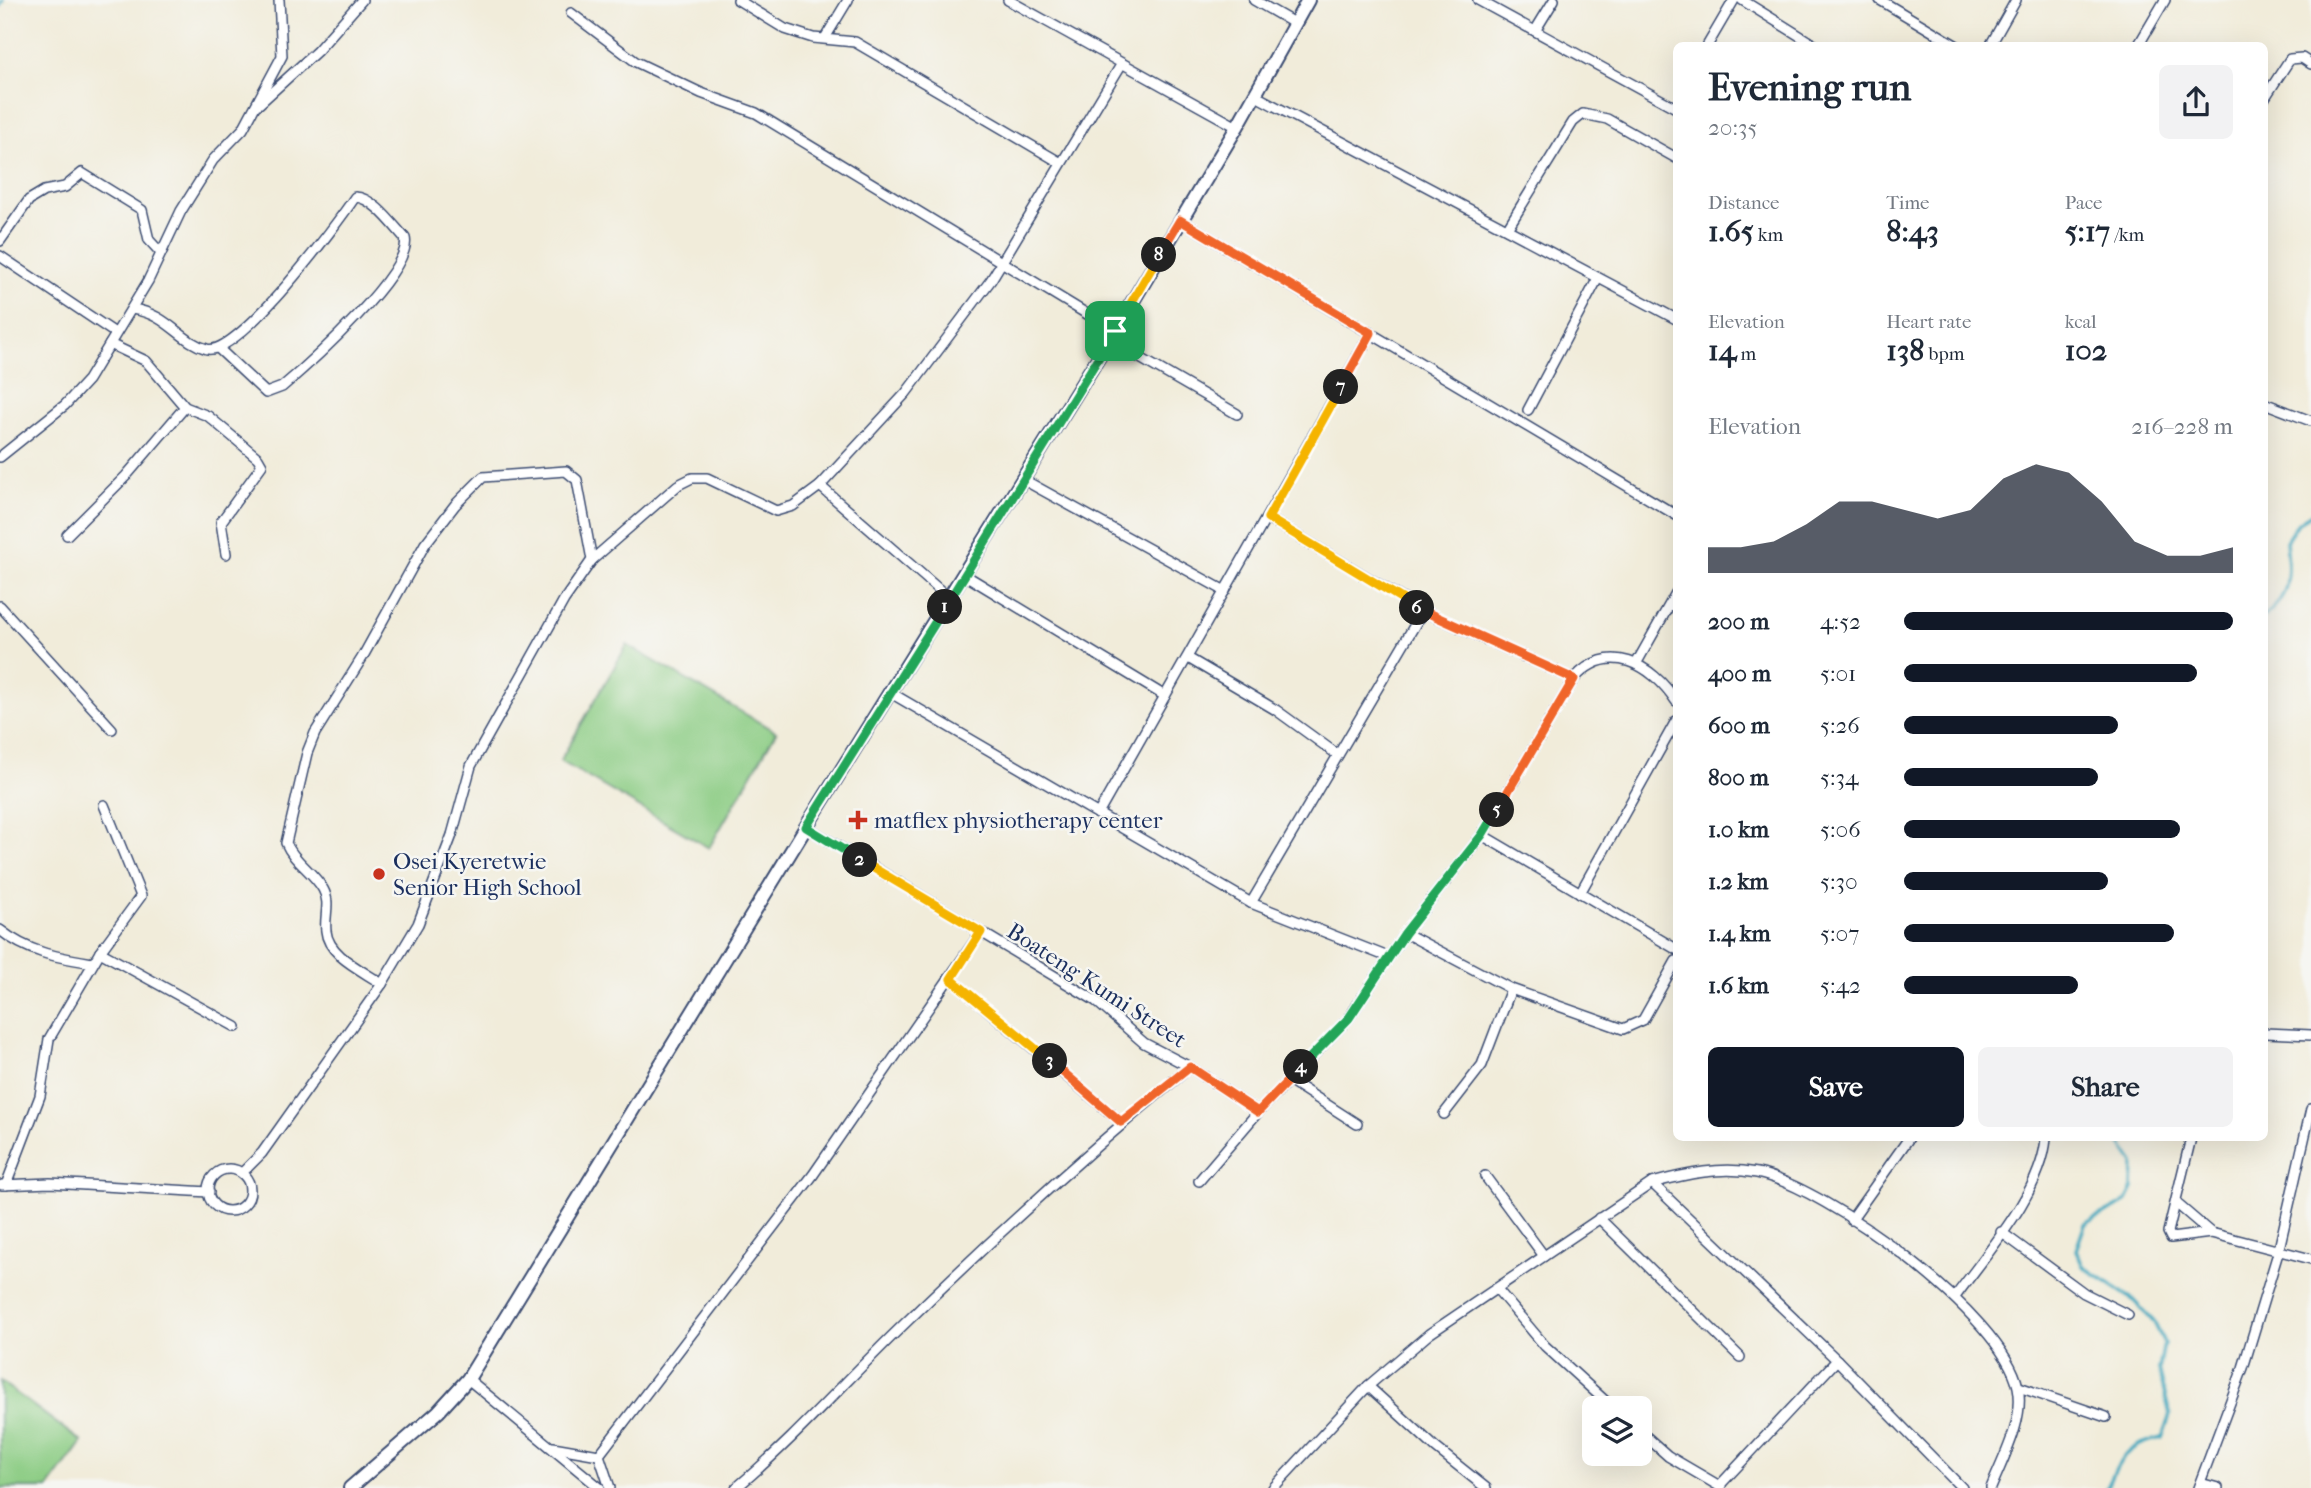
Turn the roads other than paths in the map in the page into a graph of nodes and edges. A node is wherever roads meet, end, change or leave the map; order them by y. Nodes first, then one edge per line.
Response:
1 (279, 0) edge
2 (362, 0) edge
3 (738, 0) edge
4 (848, 0) edge
5 (1008, 0) edge
6 (1254, 0) edge
7 (1308, 0) edge
8 (1478, 0) edge
9 (1554, 0) edge
10 (1734, 0) edge
11 (1742, 0) edge
12 (1880, 0) edge
13 (2016, 0) edge
14 (2165, 0) edge
15 (571, 13) dead end
16 (1294, 23) junction
17 (1535, 32) junction
18 (825, 38) junction
19 (1709, 42) edge
20 (1810, 42) edge
21 (1950, 42) edge
22 (1992, 42) edge
23 (2140, 42) edge
24 (2311, 64) edge
25 (1121, 65) junction
26 (2268, 93) edge
27 (1254, 95) junction
28 (1673, 102) edge
29 (256, 107) junction
30 (1237, 127) junction
31 (1673, 156) edge
32 (1062, 163) junction
33 (1180, 220) junction
34 (1507, 229) junction
35 (0, 241) edge
36 (161, 253) junction
37 (0, 256) edge
38 (1002, 260) junction
39 (1598, 278) junction
40 (132, 309) junction
41 (1673, 317) edge
42 (115, 333) junction
43 (1371, 333) junction
44 (1112, 335) junction
45 (110, 344) junction
46 (218, 348) junction
47 (2268, 405) edge
48 (185, 407) junction
49 (1528, 410) dead end
50 (1237, 414) dead end
51 (2311, 421) edge
52 (0, 457) edge
53 (1024, 480) junction
54 (820, 486) junction
55 (1673, 513) edge
56 (1268, 518) junction
57 (66, 535) dead end
58 (226, 554) dead end
59 (592, 560) junction
60 (965, 575) junction
61 (1225, 591) junction
62 (1673, 598) edge
63 (950, 599) junction
64 (0, 606) edge
65 (1423, 611) junction
66 (1188, 658) junction
67 (1636, 664) junction
68 (1574, 679) junction
69 (891, 693) junction
70 (1165, 695) junction
71 (1673, 696) edge
72 (1673, 726) edge
73 (111, 729) dead end
74 (1338, 755) junction
75 (104, 805) dead end
76 (1098, 814) junction
77 (806, 827) junction
78 (1482, 835) junction
79 (1580, 893) junction
80 (1251, 903) junction
81 (0, 930) edge
82 (981, 932) junction
83 (1405, 933) junction
84 (1673, 947) edge
85 (100, 952) junction
86 (1388, 957) junction
87 (93, 963) junction
88 (1673, 966) edge
89 (951, 979) junction
90 (382, 985) junction
91 (1511, 989) junction
92 (236, 1027) dead end
93 (2268, 1033) edge
94 (2311, 1035) edge
95 (1190, 1067) junction
96 (1289, 1080) junction
97 (2311, 1109) edge
98 (1258, 1112) junction
99 (1444, 1114) dead end
100 (1121, 1122) junction
101 (1357, 1124) dead end
102 (1907, 1141) edge
103 (2046, 1141) edge
104 (2190, 1141) edge
105 (242, 1173) junction
106 (1485, 1176) dead end
107 (1199, 1181) dead end
108 (1652, 1183) junction
109 (3, 1185) edge
110 (209, 1192) junction
111 (2176, 1203) junction
112 (1599, 1218) junction
113 (1851, 1220) junction
114 (2001, 1232) junction
115 (2211, 1233) junction
116 (2278, 1253) junction
117 (1544, 1256) junction
118 (2311, 1259) edge
119 (1497, 1289) junction
120 (1955, 1297) junction
121 (2128, 1315) dead end
122 (1740, 1357) dead end
123 (1837, 1360) junction
124 (468, 1380) junction
125 (1368, 1386) junction
126 (2018, 1387) junction
127 (1600, 1396) edge
128 (2106, 1418) dead end
129 (1652, 1442) edge
130 (550, 1447) junction
131 (599, 1455) junction
132 (2199, 1485) edge
133 (1721, 1487) edge
134 (350, 1488) edge
135 (600, 1488) edge
136 (610, 1488) edge
137 (736, 1488) edge
138 (1273, 1488) edge
139 (1486, 1488) edge
140 (1962, 1488) edge
141 (1991, 1488) edge
142 (2218, 1488) edge

1 - 29 street
2 - 29 street
3 - 18 street
4 - 18 street
5 - 25 street
6 - 16 street
7 - 16 street
8 - 17 street
9 - 17 street
10 - 19 street
11 - 20 street
12 - 21 street
13 - 22 street
14 - 23 street
15 - 38 street
16 - 27 street
17 - 28 street
18 - 32 street
24 - 26 street
25 - 30 street
25 - 32 street
27 - 30 street
27 - 34 street
29 - 36 street
30 - 33 street
31 - 34 street
32 - 38 street
33 - 43 street
33 - 44 street
34 - 39 street
35 - 36 street
36 - 40 street
37 - 42 street
38 - 44 street
38 - 54 street
39 - 41 street
39 - 49 street
40 - 42 street
40 - 46 street
42 - 45 street
43 - 55 street
43 - 56 street
44 - 50 street
44 - 53 street
45 - 48 street
45 - 52 street
46 - 46 street
47 - 51 street
48 - 57 street
48 - 58 street
53 - 60 street
53 - 61 street
54 - 59 street
54 - 63 street
56 - 61 street
56 - 65 street
59 - 90 street
59 - 90 street
60 - 63 street
60 - 70 street
61 - 66 street
62 - 67 street
63 - 69 street
64 - 73 street
65 - 68 street
65 - 74 street
66 - 70 street
66 - 74 street
67 - 68 street
67 - 71 street
68 - 78 street
69 - 76 street
69 - 77 street
70 - 76 street
72 - 79 street
74 - 80 street
75 - 85 street
76 - 80 street
77 - 82 street, Boateng Kumi Street
77 - 124 street
78 - 79 street
78 - 83 street
79 - 84 street
80 - 86 street
81 - 87 street
82 - 89 street
82 - 95 street, Boateng Kumi Street
83 - 86 street
83 - 91 street
85 - 87 street
85 - 92 street
86 - 96 street
87 - 109 street
88 - 91 street
89 - 100 street
89 - 131 street
90 - 105 street
91 - 99 street
93 - 94 street
95 - 98 street, Boateng Kumi Street
95 - 100 street
96 - 98 street
96 - 101 street
97 - 116 street
98 - 107 street
100 - 137 street
102 - 113 street
103 - 114 street
104 - 111 street
105 - 110 street
105 - 110 street
106 - 117 street
108 - 112 street
108 - 113 street
108 - 123 street
109 - 110 street
111 - 115 street
111 - 115 street
112 - 117 street
112 - 122 street
113 - 120 street
114 - 120 street
114 - 121 street
115 - 116 street
116 - 118 street
116 - 132 street
117 - 119 street
119 - 125 street
119 - 127 street
120 - 126 street
123 - 133 street
123 - 140 street
124 - 130 street
124 - 134 street
125 - 138 street
125 - 139 street
126 - 128 street
126 - 141 street
129 - 133 street
130 - 131 street
130 - 135 street
131 - 136 street
132 - 142 street

